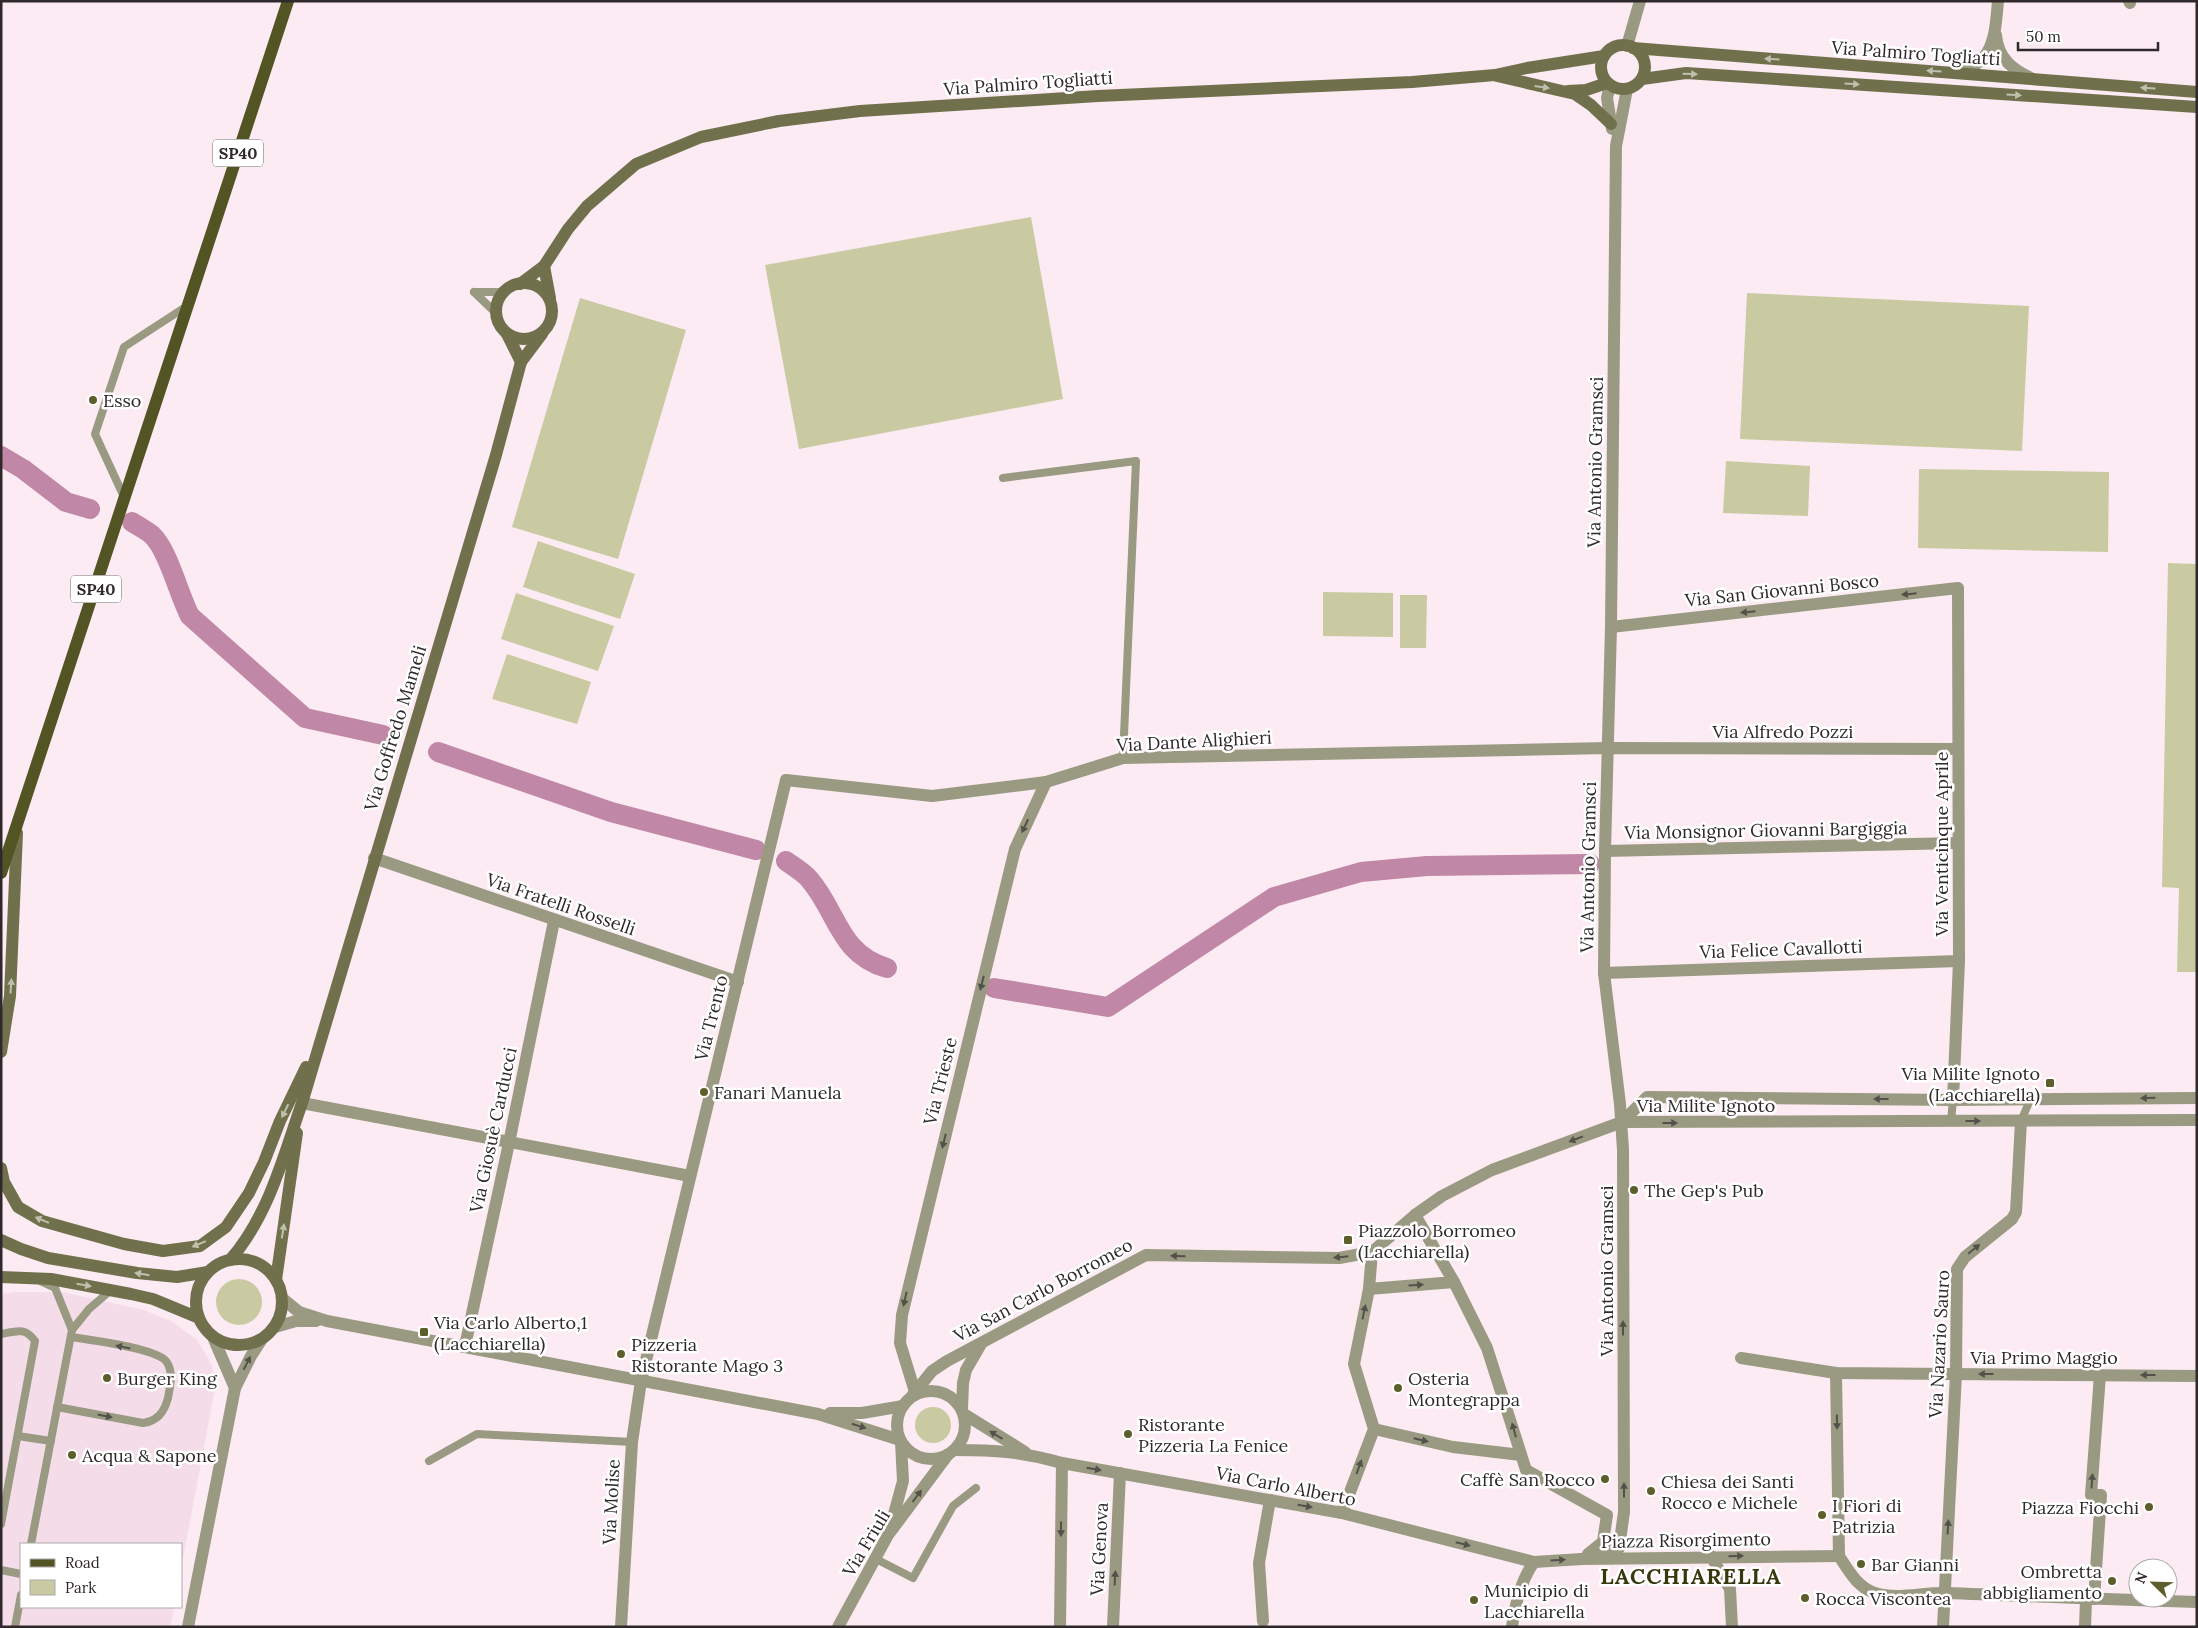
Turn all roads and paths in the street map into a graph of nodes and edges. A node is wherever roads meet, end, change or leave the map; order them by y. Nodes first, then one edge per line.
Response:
1 (288, 1) edge
2 (1640, 1) edge
3 (1998, 1) edge
4 (1996, 33) junction
5 (1630, 47) junction
6 (1604, 56) junction
7 (1959, 73) junction
8 (1495, 75) junction
9 (1642, 79) junction
10 (2033, 79) junction
11 (1608, 84) junction
12 (1627, 89) junction
13 (1563, 91) junction
14 (2197, 92) edge
15 (2197, 107) edge
16 (1611, 124) junction
17 (1616, 146) junction
18 (544, 266) junction
19 (520, 284) junction
20 (504, 292) junction
21 (550, 300) junction
22 (189, 305) junction
23 (496, 314) junction
24 (507, 334) junction
25 (542, 334) junction
26 (521, 362) junction
27 (1003, 478) dead end
28 (125, 500) junction
29 (1958, 588) joint
30 (1611, 627) junction
31 (1608, 748) junction
32 (1958, 749) junction
33 (1123, 758) junction
34 (786, 780) joint
35 (1046, 782) junction
36 (17, 826) junction
37 (1958, 844) junction
38 (1604, 851) junction
39 (374, 858) junction
40 (1, 873) edge
41 (554, 921) junction
42 (1959, 961) junction
43 (1604, 973) junction
44 (738, 982) junction
45 (321, 1036) junction
46 (1, 1052) edge
47 (2197, 1098) edge
48 (1952, 1100) junction
49 (2030, 1100) junction
50 (302, 1103) junction
51 (2197, 1120) edge
52 (1951, 1121) junction
53 (2021, 1121) junction
54 (1622, 1122) junction
55 (509, 1143) junction
56 (1, 1168) edge
57 (690, 1176) junction
58 (1415, 1215) junction
59 (1, 1240) edge
60 (1372, 1252) junction
61 (230, 1260) junction
62 (208, 1272) junction
63 (1, 1277) edge
64 (31, 1277) junction
65 (276, 1280) junction
66 (1454, 1282) junction
67 (1369, 1289) junction
68 (111, 1290) junction
69 (283, 1299) junction
70 (199, 1318) junction
71 (327, 1321) junction
72 (275, 1327) junction
73 (71, 1333) junction
74 (1, 1334) edge
75 (213, 1337) junction
76 (262, 1339) junction
77 (981, 1344) junction
78 (465, 1346) junction
79 (1741, 1358) dead end
80 (1836, 1373) junction
81 (1956, 1374) junction
82 (2100, 1375) junction
83 (2197, 1376) edge
84 (641, 1381) junction
85 (235, 1388) junction
86 (910, 1398) junction
87 (57, 1407) junction
88 (963, 1412) junction
89 (818, 1414) junction
90 (1374, 1428) junction
91 (18, 1436) junction
92 (51, 1441) junction
93 (901, 1441) junction
94 (632, 1442) junction
95 (951, 1453) junction
96 (1029, 1454) junction
97 (1521, 1454) junction
98 (429, 1461) dead end
99 (1062, 1463) junction
100 (1120, 1473) junction
101 (976, 1488) dead end
102 (1270, 1500) junction
103 (1342, 1513) junction
104 (1, 1524) edge
105 (888, 1535) junction
106 (31, 1543) edge
107 (1711, 1556) junction
108 (1839, 1556) junction
109 (876, 1559) junction
110 (1582, 1559) junction
111 (1534, 1562) junction
112 (1, 1570) edge
113 (20, 1574) edge
114 (1944, 1593) junction
115 (2090, 1599) junction
116 (20, 1600) edge
117 (2197, 1602) edge
118 (1263, 1621) dead end
119 (15, 1627) edge
120 (188, 1627) edge
121 (621, 1627) edge
122 (838, 1627) edge
123 (1060, 1627) edge
124 (1113, 1627) edge
125 (1512, 1627) edge
126 (1732, 1627) edge
127 (1943, 1627) edge
128 (2086, 1627) edge

1 - 22 main road, SP40
2 - 5 street
3 - 4 street
4 - 7 street
4 - 10 street
5 - 6 street
7 -> 5 street, Via Palmiro Togliatti
5 - 9 street
6 - 8 street, Via Palmiro Togliatti
6 - 11 street
7 - 10 street, Via Palmiro Togliatti
8 -> 13 street, Via Palmiro Togliatti
8 - 18 street, Via Palmiro Togliatti
9 - 12 street
9 -> 15 street, Via Palmiro Togliatti
14 -> 10 street, Via Palmiro Togliatti
11 - 12 street
11 - 13 street, Via Palmiro Togliatti
11 - 16 street, Via Antonio Gramsci
12 - 17 street, Via Antonio Gramsci
13 - 16 street, Via Palmiro Togliatti
16 - 17 street, Via Antonio Gramsci
17 - 30 street, Via Antonio Gramsci
18 - 19 street
18 - 21 street, Via Goffredo Mameli
19 - 20 street
19 - 21 street
20 - 23 street
20 - 23 lane
21 - 25 street, Via Goffredo Mameli
22 - 28 main road, SP40
22 - 28 lane
23 - 24 street
24 - 25 street
24 - 26 street
25 - 26 street, Via Goffredo Mameli
26 - 39 street, Via Goffredo Mameli
27 - 33 lane
28 - 36 main road, SP40
29 -> 30 street, Via San Giovanni Bosco
29 - 32 street, Via Venticinque Aprile
30 - 31 street, Via Antonio Gramsci
31 - 32 street, Via Alfredo Pozzi
31 - 33 street, Via Dante Alighieri
31 - 38 street, Via Antonio Gramsci
32 - 37 street, Via Venticinque Aprile
33 - 35 street, Via Dante Alighieri
34 - 35 street, Via Dante Alighieri
34 - 44 street, Via Trento
35 -> 86 street, Via Trieste
36 - 40 main road, SP40
46 -> 36 street
37 - 38 street, Via Monsignor Giovanni Bargiggia
37 - 42 street, Via Venticinque Aprile
38 - 43 street, Via Antonio Gramsci
39 - 41 street, Via Fratelli Rosselli
39 - 45 street, Via Goffredo Mameli
41 - 44 street, Via Fratelli Rosselli
41 - 55 street, Via Giosuè Carducci
42 - 43 street, Via Felice Cavallotti
42 - 48 street, Via Venticinque Aprile
43 - 54 street, Via Antonio Gramsci
44 - 57 street, Via Trento
45 - 50 street, Via Goffredo Mameli
45 -> 56 street
47 -> 49 street, Via Milite Ignoto
48 - 49 street, Via Milite Ignoto
48 - 52 lane
48 -> 54 street, Via Milite Ignoto
49 - 53 lane
50 - 55 street
50 - 61 street, Via Goffredo Mameli
65 -> 50 street, Via Goffredo Mameli
51 - 53 street, Via Milite Ignoto
52 -> 53 street, Via Milite Ignoto
54 -> 52 street, Via Milite Ignoto
81 -> 53 street, Via Nazario Sauro
54 -> 58 street
110 -> 54 street, Via Antonio Gramsci
55 - 57 street
55 - 78 street, Via Giosuè Carducci
57 - 84 street, Via Trento
58 - 60 street
58 - 66 street
62 -> 59 street
60 - 67 street
60 -> 77 street, Via San Carlo Borromeo
61 - 62 street
61 - 65 street
62 - 70 street
63 - 64 street
64 -> 68 street
64 - 73 lane
65 - 69 street
67 -> 66 street
97 -> 66 street
90 -> 67 street
68 - 70 street
68 - 73 lane
69 - 71 street, Via Carlo Alberto
69 - 72 street
70 - 75 street
71 - 72 street, Via Carlo Alberto
71 - 78 street, Via Carlo Alberto
72 - 76 street
73 - 87 lane
87 -> 73 lane
74 - 91 lane
75 - 76 street
75 - 85 street
85 -> 76 street
77 - 86 street, Via San Carlo Borromeo
77 - 88 street
78 - 84 street, Via Carlo Alberto
79 - 80 street, Via Primo Maggio
80 - 81 street, Via Primo Maggio
80 -> 108 street
82 -> 81 street, Via Primo Maggio
114 -> 81 street, Via Nazario Sauro
83 -> 82 street, Via Primo Maggio
115 -> 82 street
84 - 89 street, Via Carlo Alberto
84 - 94 street, Via Molise
85 - 120 street
86 - 88 street, Via Carlo Alberto
86 - 89 street, Via Carlo Alberto
86 - 93 street
87 - 92 lane
88 - 95 street
96 -> 88 street, Via Carlo Alberto
89 -> 93 street, Via Carlo Alberto
90 -> 97 street
103 -> 90 street
91 - 92 lane
91 - 104 lane
92 - 106 lane
93 - 95 street, Via Carlo Alberto
93 - 105 street
94 - 98 lane
94 - 121 street, Via Molise
95 - 96 street, Via Carlo Alberto
105 -> 95 street, Via Friuli
96 - 99 street, Via Carlo Alberto
97 - 110 street
99 -> 100 street, Via Carlo Alberto
99 -> 123 street
100 - 102 street, Via Carlo Alberto
124 -> 100 street, Via Genova
101 - 109 lane
102 -> 103 street, Via Carlo Alberto
102 - 118 street
103 -> 111 street, Via Carlo Alberto
105 - 109 street, Via Friuli
107 -> 108 street, Piazza Risorgimento
107 - 110 street, Piazza Risorgimento
107 - 126 street
108 - 114 street
109 - 122 street, Via Friuli
111 -> 110 street, Piazza Risorgimento
111 - 125 street
112 - 113 lane
114 - 115 street
114 - 127 street, Via Nazario Sauro
115 - 117 street
115 - 128 street
116 - 119 lane

